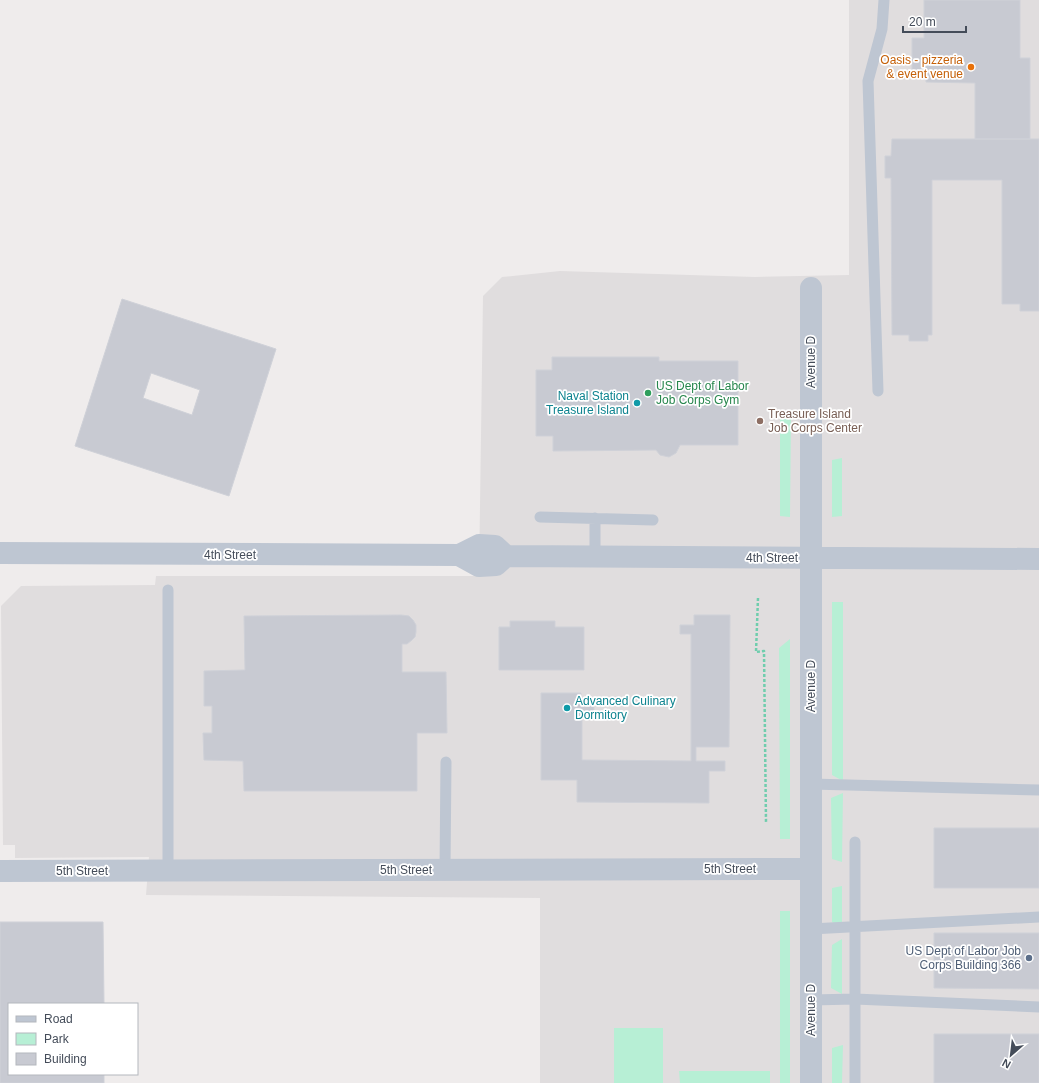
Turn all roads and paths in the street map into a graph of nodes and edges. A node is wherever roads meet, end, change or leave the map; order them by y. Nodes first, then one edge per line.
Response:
1 (884, 0) edge
2 (811, 288) dead end
3 (878, 392) dead end
4 (540, 517) dead end
5 (594, 518) junction
6 (653, 520) dead end
7 (0, 553) edge
8 (595, 557) junction
9 (811, 558) junction
10 (1039, 559) edge
11 (168, 590) dead end
12 (758, 598) dead end
13 (446, 762) dead end
14 (811, 784) junction
15 (1039, 790) edge
16 (766, 822) dead end
17 (855, 842) dead end
18 (811, 869) junction
19 (445, 870) junction
20 (0, 871) edge
21 (168, 871) junction
22 (1039, 917) edge
23 (854, 927) junction
24 (811, 929) junction
25 (854, 999) junction
26 (811, 1000) junction
27 (1039, 1007) edge
28 (811, 1083) edge
29 (854, 1083) edge

1 - 3 lane
2 - 9 street, Avenue D
4 - 5 lane
5 - 6 lane
5 - 8 lane
7 - 8 street, 4th Street
8 - 9 street, 4th Street
9 - 10 street, 4th Street
9 - 14 street, Avenue D
11 - 21 lane
12 - 16 path
13 - 19 lane
14 - 15 lane
14 - 18 street, Avenue D
17 - 23 lane
18 - 19 street, 5th Street
18 - 24 street, Avenue D
19 - 21 street, 5th Street
20 - 21 street, 5th Street
22 - 23 lane
23 - 24 lane
23 - 25 lane
24 - 26 street, Avenue D
25 - 26 lane
25 - 27 lane
25 - 29 lane
26 - 28 street, Avenue D

